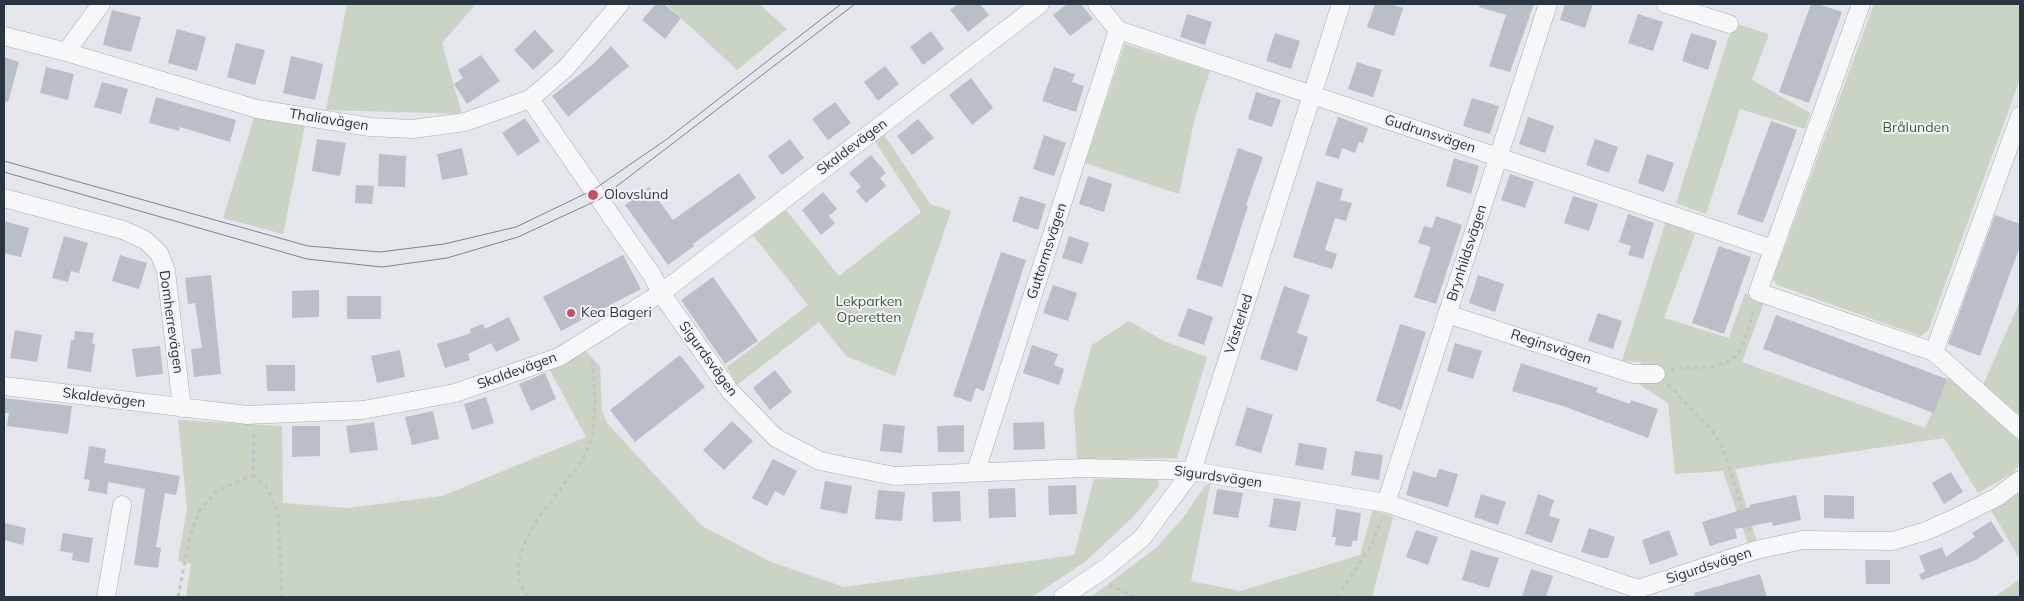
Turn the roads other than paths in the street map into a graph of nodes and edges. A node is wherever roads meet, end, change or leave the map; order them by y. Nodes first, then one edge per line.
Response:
1 (101, 4) edge
2 (620, 4) edge
3 (1040, 4) edge
4 (1097, 4) edge
5 (1341, 4) edge
6 (1548, 4) edge
7 (1666, 4) edge
8 (1861, 4) edge
9 (1729, 24) dead end
10 (1118, 30) junction
11 (4, 36) edge
12 (66, 52) junction
13 (1313, 95) junction
14 (530, 99) junction
15 (2020, 116) edge
16 (1498, 156) junction
17 (4, 198) edge
18 (1773, 249) junction
19 (661, 293) junction
20 (1447, 314) junction
21 (1934, 352) junction
22 (1656, 374) road end
23 (4, 386) edge
24 (182, 408) junction
25 (2020, 429) edge
26 (976, 471) junction
27 (1192, 471) junction
28 (2020, 480) edge
29 (1386, 503) junction
30 (122, 505) dead end
31 (1637, 593) edge
32 (106, 597) edge
33 (1063, 597) edge

1 - 12 street
2 - 14 street, Thaliavägen
3 - 19 street, Skaldevägen
4 - 10 street
5 - 13 street, Västerled
6 - 16 street, Brynhildsvägen
7 - 9 street
8 - 18 street
10 - 13 street, Gudrunsvägen
10 - 26 street, Guttormsvägen
11 - 12 street, Thaliavägen
12 - 14 street, Thaliavägen
13 - 16 street, Gudrunsvägen
13 - 27 street, Västerled
14 - 19 street, Sigurdsvägen
15 - 21 street
16 - 18 street, Gudrunsvägen
16 - 20 street, Brynhildsvägen
17 - 24 street, Domherrevägen
18 - 21 street
19 - 24 street, Skaldevägen
19 - 26 street, Sigurdsvägen
20 - 22 street, Reginsvägen
20 - 29 street, Brynhildsvägen
21 - 25 street
23 - 24 street, Skaldevägen
26 - 27 street, Sigurdsvägen
27 - 29 street, Sigurdsvägen
27 - 33 street, Västerled
28 - 31 street, Sigurdsvägen
29 - 31 street, Sigurdsvägen
30 - 32 street

